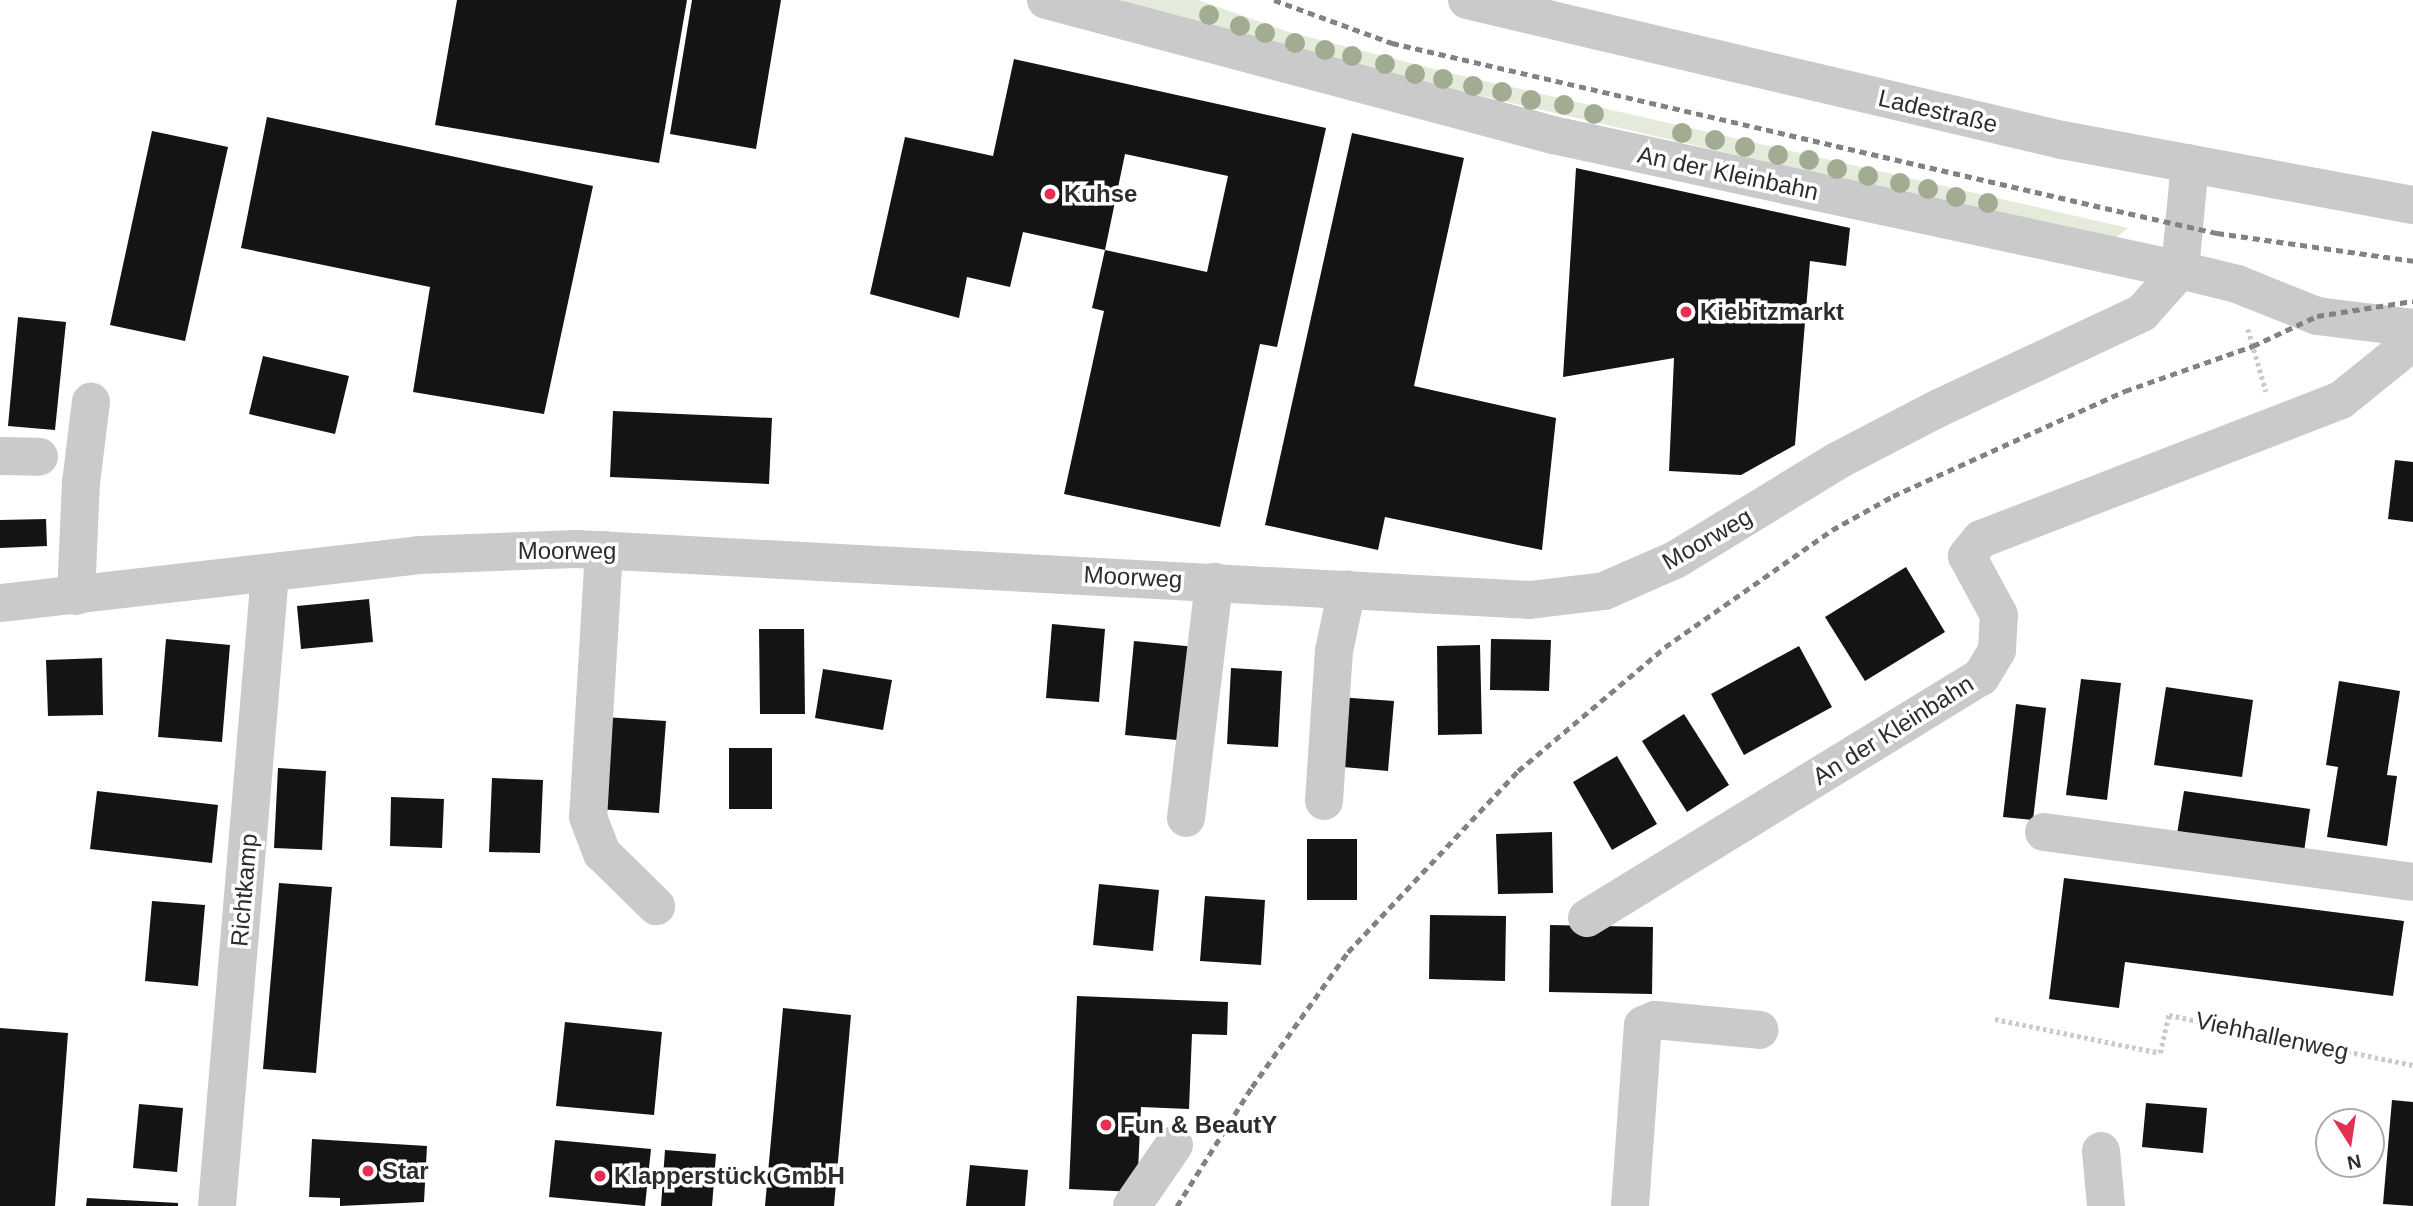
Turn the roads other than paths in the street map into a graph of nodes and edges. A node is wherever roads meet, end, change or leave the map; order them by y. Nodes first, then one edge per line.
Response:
1 (1467, 0) edge
2 (1062, 2) edge
3 (2190, 163) junction
4 (2413, 205) edge
5 (2180, 270) junction
6 (2413, 328) edge
7 (2413, 342) edge
8 (91, 402) dead end
9 (0, 456) edge
10 (39, 457) dead end
11 (604, 550) junction
12 (270, 574) junction
13 (1214, 582) junction
14 (1347, 589) junction
15 (76, 596) junction
16 (0, 603) edge
17 (1324, 801) dead end
18 (1186, 818) dead end
19 (2044, 832) dead end
20 (2413, 882) edge
21 (656, 906) dead end
22 (1587, 918) dead end
23 (1760, 1030) dead end
24 (1174, 1145) dead end
25 (2101, 1150) dead end
26 (218, 1206) edge
27 (1132, 1206) edge
28 (1630, 1206) edge
29 (2106, 1206) edge

1 - 3 street, Ladestraße
2 - 5 street, An der Kleinbahn
3 - 4 street, Ladestraße
3 - 5 street
5 - 6 street, An der Kleinbahn
5 - 14 street, Moorweg
7 - 22 street, An der Kleinbahn
8 - 15 street
9 - 10 street
11 - 12 street, Moorweg
11 - 13 street, Moorweg
11 - 21 street
12 - 15 street, Moorweg
12 - 26 street, Richtkamp
13 - 14 street, Moorweg
13 - 18 street
14 - 17 street
15 - 16 street, Moorweg
19 - 20 street
23 - 28 street
24 - 27 street
25 - 29 street

